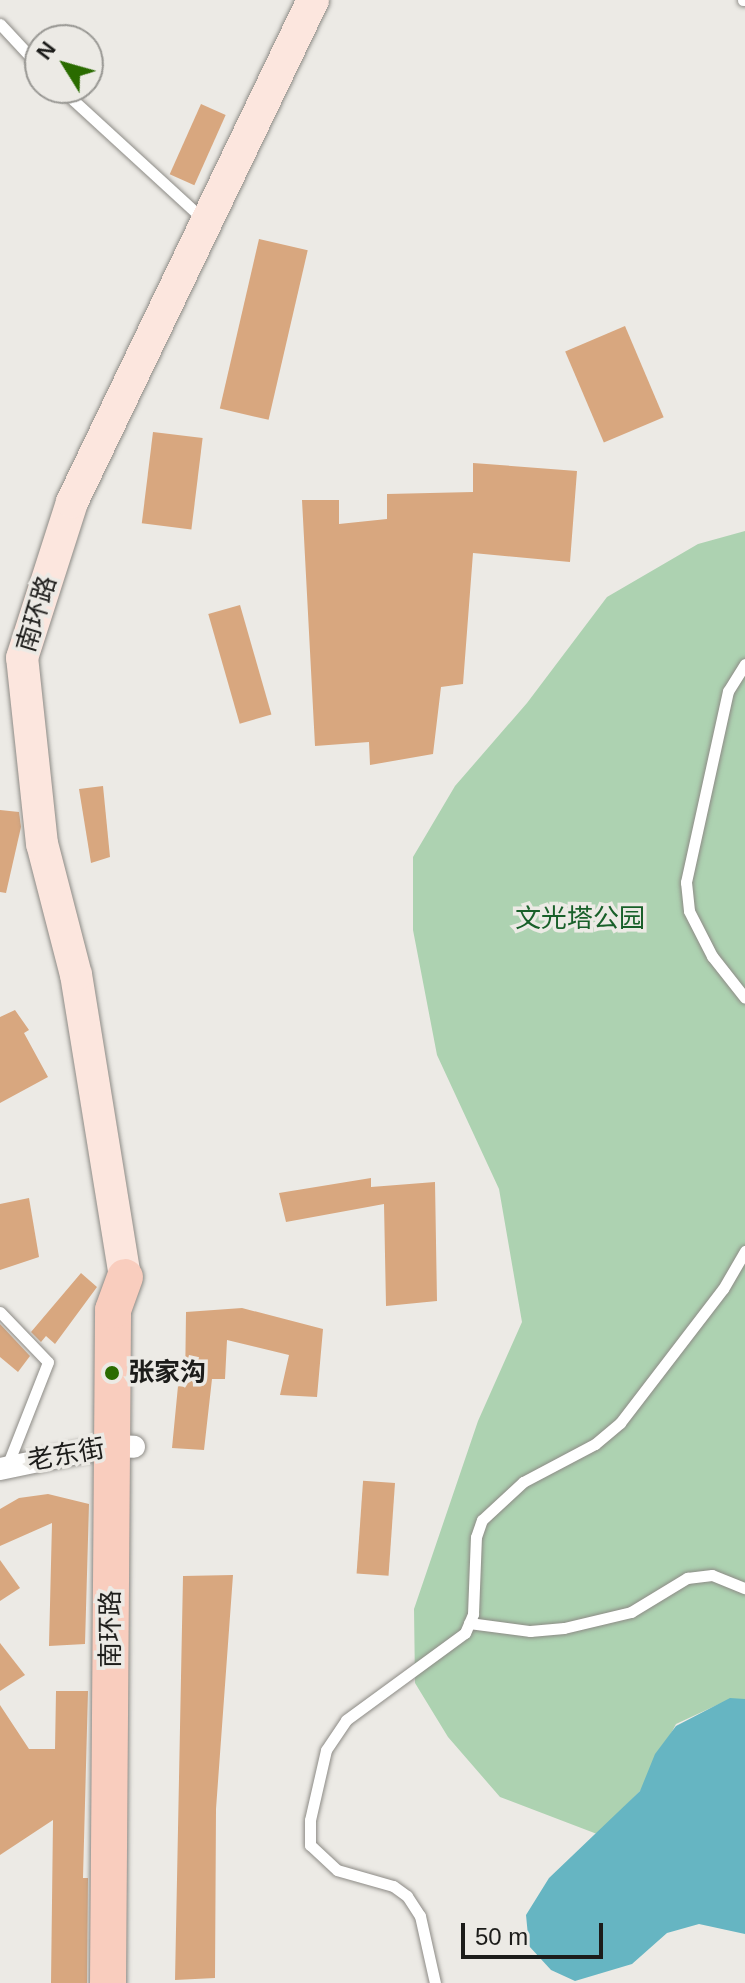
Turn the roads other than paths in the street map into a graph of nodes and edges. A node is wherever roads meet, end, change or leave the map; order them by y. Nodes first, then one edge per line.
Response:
1 (313, 0) edge
2 (0, 24) edge
3 (24, 50) edge
4 (77, 104) edge
5 (205, 221) junction
6 (745, 664) edge
7 (745, 998) edge
8 (745, 1251) edge
9 (125, 1277) joint
10 (0, 1312) edge
11 (122, 1446) junction
12 (3, 1467) edge
13 (745, 1588) edge
14 (469, 1623) junction
15 (108, 1983) edge
16 (129, 1983) edge
17 (435, 1983) edge

1 - 5 main road, 南环路
2 - 3 lane
4 - 5 lane
5 - 9 main road, 南环路
6 - 7 lane
8 - 14 lane
9 - 11 main road, 南环路
10 - 12 lane
11 - 12 street, 老东街
11 - 15 main road, 南环路
11 - 16 main road, 南环路
13 - 14 lane
14 - 17 lane

